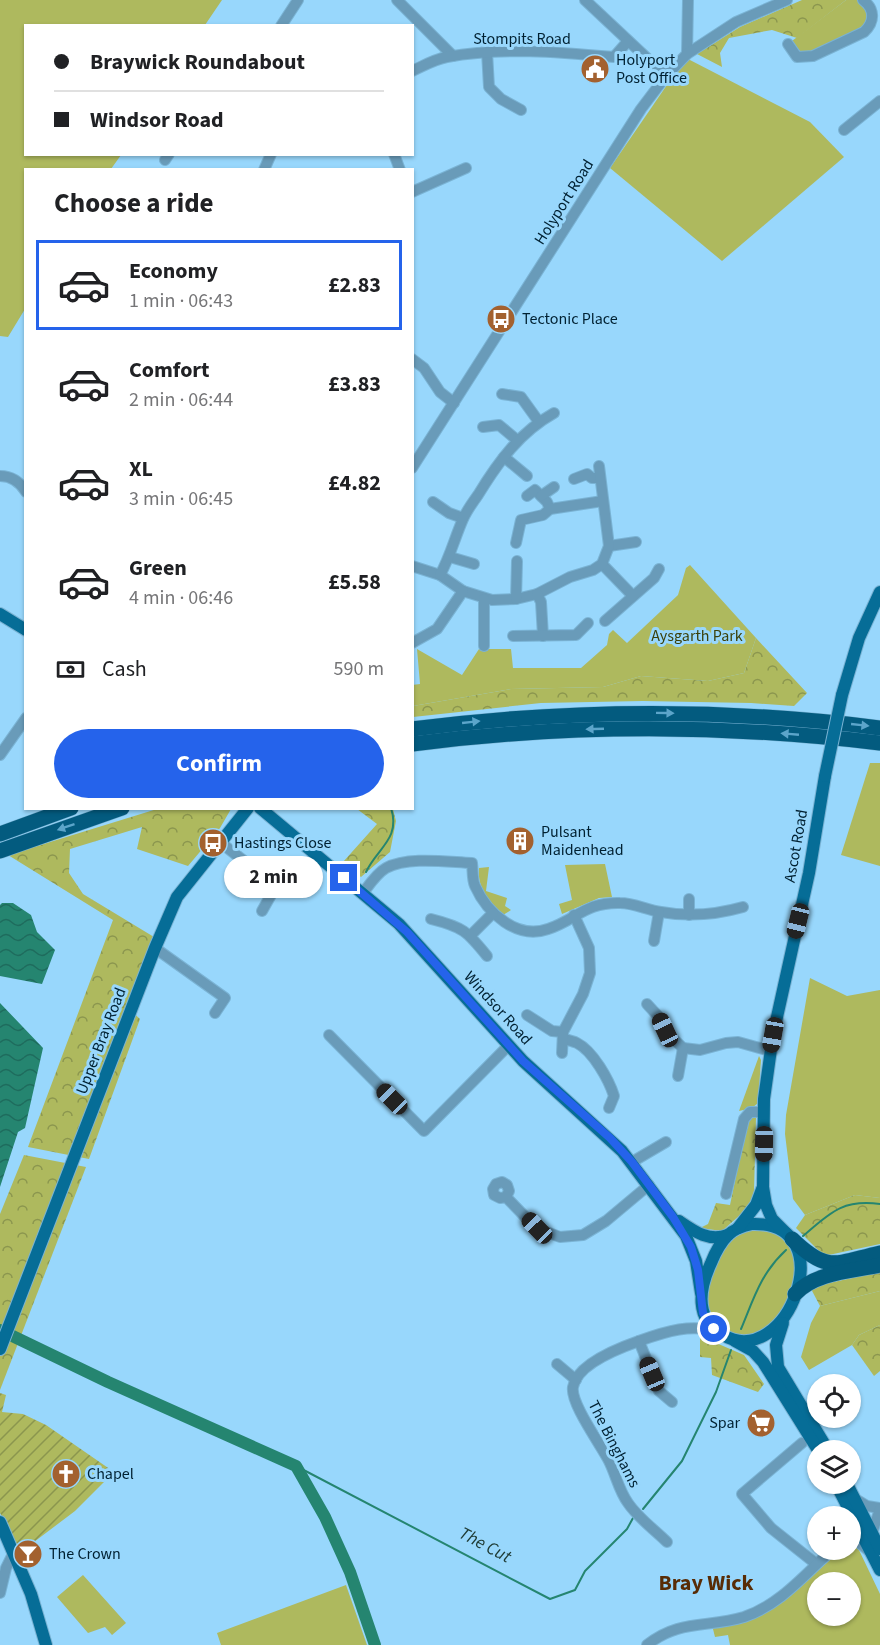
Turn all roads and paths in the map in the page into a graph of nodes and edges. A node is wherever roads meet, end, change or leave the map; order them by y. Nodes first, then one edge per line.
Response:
1 (298, 0) edge
2 (397, 0) edge
3 (585, 0) edge
4 (688, 0) edge
5 (787, 0) edge
6 (863, 0) edge
7 (282, 24) edge
8 (628, 41) junction
9 (788, 45) dead end
10 (487, 52) junction
11 (687, 54) junction
12 (453, 56) junction
13 (414, 70) edge
14 (666, 76) junction
15 (880, 101) edge
16 (521, 110) dead end
17 (844, 130) dead end
18 (466, 168) dead end
19 (414, 191) edge
20 (414, 360) edge
21 (502, 394) dead end
22 (454, 403) junction
23 (554, 413) dead end
24 (538, 422) junction
25 (483, 427) dead end
26 (517, 440) junction
27 (504, 457) junction
28 (414, 465) edge
29 (599, 466) dead end
30 (0, 476) edge
31 (527, 476) dead end
32 (600, 478) junction
33 (574, 479) dead end
34 (24, 487) edge
35 (554, 487) dead end
36 (528, 496) dead end
37 (542, 496) junction
38 (603, 501) junction
39 (433, 502) dead end
40 (550, 509) junction
41 (463, 518) junction
42 (636, 542) dead end
43 (516, 543) dead end
44 (609, 546) junction
45 (450, 557) junction
46 (516, 561) dead end
47 (474, 564) dead end
48 (602, 564) junction
49 (414, 567) edge
50 (659, 569) dead end
51 (440, 575) junction
52 (463, 591) junction
53 (880, 592) edge
54 (537, 594) junction
55 (633, 596) junction
56 (516, 598) junction
57 (484, 599) junction
58 (0, 614) edge
59 (605, 621) dead end
60 (588, 623) dead end
61 (24, 629) edge
62 (513, 636) dead end
63 (543, 636) junction
64 (414, 642) edge
65 (484, 646) dead end
66 (24, 721) edge
67 (880, 728) edge
68 (414, 729) edge
69 (880, 743) edge
70 (414, 744) edge
71 (0, 755) edge
72 (65, 810) edge
73 (116, 810) edge
74 (246, 810) edge
75 (262, 810) edge
76 (0, 834) edge
77 (219, 842) junction
78 (0, 851) edge
79 (363, 893) junction
80 (689, 899) dead end
81 (262, 911) dead end
82 (738, 911) dead end
83 (659, 912) junction
84 (493, 913) junction
85 (574, 915) junction
86 (689, 915) junction
87 (431, 919) dead end
88 (471, 935) junction
89 (654, 941) dead end
90 (154, 948) junction
91 (487, 956) dead end
92 (647, 1004) dead end
93 (215, 1013) dead end
94 (534, 1018) dead end
95 (329, 1035) dead end
96 (563, 1035) junction
97 (508, 1046) junction
98 (683, 1048) junction
99 (770, 1051) junction
100 (562, 1053) dead end
101 (678, 1076) dead end
102 (609, 1108) dead end
103 (764, 1112) junction
104 (666, 1142) dead end
105 (632, 1162) junction
106 (649, 1185) junction
107 (763, 1186) junction
108 (726, 1194) dead end
109 (506, 1197) dead end
110 (673, 1217) junction
111 (733, 1232) junction
112 (791, 1238) junction
113 (880, 1252) edge
114 (880, 1264) edge
115 (700, 1293) junction
116 (795, 1294) junction
117 (702, 1307) junction
118 (786, 1316) junction
119 (696, 1327) junction
120 (725, 1336) junction
121 (639, 1341) junction
122 (0, 1349) edge
123 (557, 1364) dead end
124 (576, 1380) junction
125 (665, 1401) dead end
126 (812, 1440) edge
127 (822, 1440) edge
128 (802, 1443) dead end
129 (852, 1494) edge
130 (854, 1498) junction
131 (880, 1508) edge
132 (0, 1522) edge
133 (872, 1533) junction
134 (861, 1535) edge
135 (667, 1542) dead end
136 (861, 1543) edge
137 (875, 1550) edge
138 (14, 1554) junction
139 (819, 1560) edge
140 (815, 1563) junction
141 (880, 1570) edge
142 (0, 1593) edge
143 (46, 1645) edge
144 (646, 1645) edge

1 - 7 street
2 - 12 street
3 - 8 street
4 - 11 street
5 - 11 street, Holyport Road
6 - 9 street
8 - 10 street, Stompits Road
8 - 14 street
10 - 12 street, Stompits Road
10 - 16 street
11 - 14 street, Holyport Road
12 - 13 street, Stompits Road
14 - 22 street, Holyport Road
15 - 17 street
18 - 19 street
20 - 22 street
21 - 24 street
22 - 28 street, Holyport Road
23 - 24 street
24 - 26 street
25 - 26 street
26 - 27 street
27 - 31 street
27 - 41 street
29 - 32 street
30 - 34 street
32 - 33 street
32 - 38 street
35 - 37 street
36 - 37 street
37 - 40 street
38 - 40 street
38 - 44 street
39 - 41 street
40 - 43 street
41 - 45 street
42 - 44 street
44 - 48 street
45 - 47 street
45 - 51 street
46 - 56 street
48 - 54 street
48 - 55 street
49 - 51 street
50 - 55 street
51 - 52 street
52 - 57 street
52 - 64 street
53 - 99 main road, Ascot Road, bridge
54 - 56 street
54 - 63 street
55 - 59 street
56 - 57 street
57 - 65 street
58 - 61 main road
60 - 63 street
62 - 63 street
66 - 71 street
68 -> 67 highway
69 -> 70 highway
72 - 76 highway
73 -> 78 highway
74 - 77 main road, Upper Bray Road
75 - 79 main road, Windsor Road
77 - 81 street
77 - 90 main road, Upper Bray Road
79 - 84 street
79 - 97 main road, Windsor Road
80 - 86 street
82 - 86 street
83 - 85 street
83 - 86 street
83 - 89 street
84 - 85 street
84 - 88 street
85 - 96 street
87 - 88 street
88 - 91 street
90 - 93 street
90 - 122 main road, Upper Bray Road
92 - 98 street
94 - 96 street
95 - 97 street
96 - 100 street
96 - 102 street
97 - 105 main road, Windsor Road
98 - 99 street
98 - 101 street
99 - 103 main road, Ascot Road
103 - 107 main road, Ascot Road
103 - 108 street
104 - 105 street
105 - 106 main road, Windsor Road
106 - 109 street
106 - 110 main road, Windsor Road
107 - 111 main road, Ascot Road
107 - 112 main road, Ascot Road
110 - 111 main road, Windsor Road
110 - 115 main road, Windsor Road
111 - 112 main road
111 - 115 main road
112 - 113 highway
112 - 116 main road
114 - 116 highway
115 - 117 main road
116 - 118 main road
117 - 119 street
117 - 120 main road
118 - 120 main road
118 - 127 main road
119 - 120 street
119 - 121 street
120 - 126 main road
121 - 124 street
121 - 125 street
123 - 124 street
124 - 135 street, The Binghams
128 - 140 street
129 - 130 main road
130 - 131 street
130 - 133 main road
131 - 133 street
132 - 138 main road
133 - 137 main road
134 - 137 main road
136 - 137 street
137 - 141 main road
138 - 142 street
138 - 143 main road
139 - 140 street
140 - 144 street

